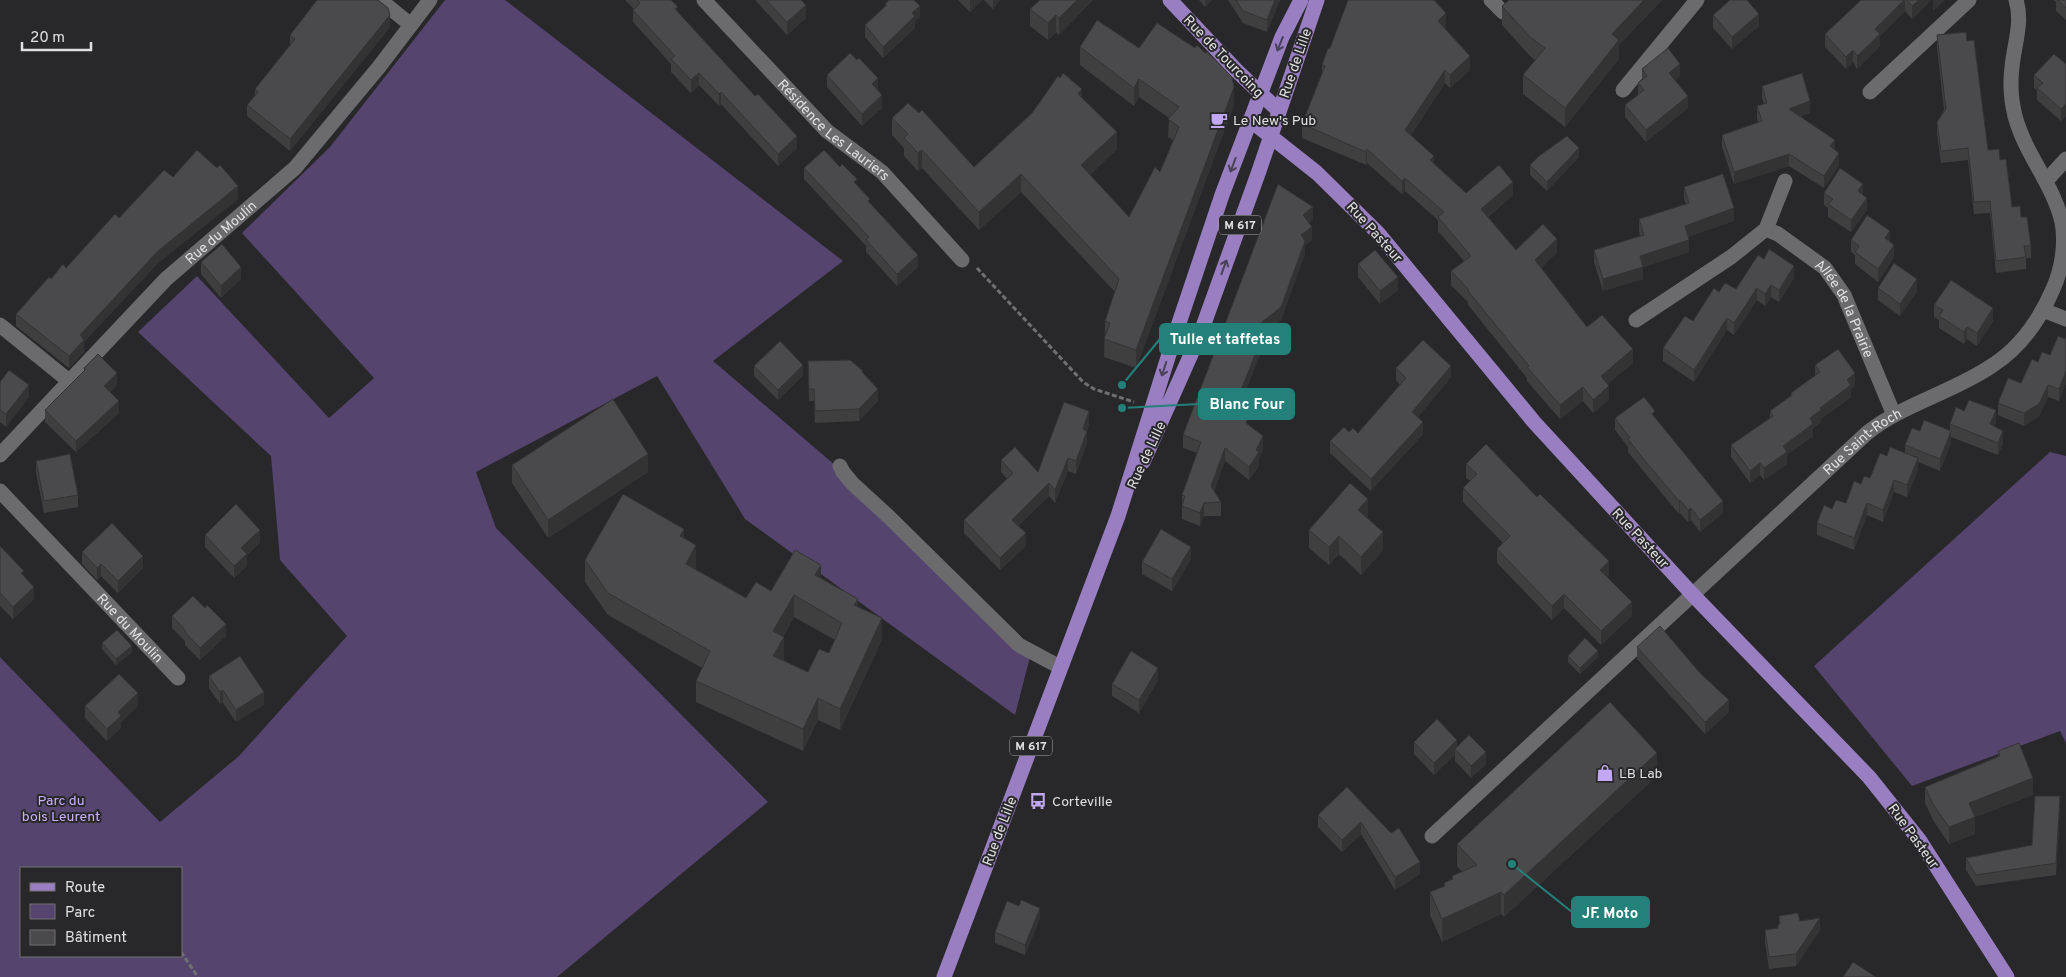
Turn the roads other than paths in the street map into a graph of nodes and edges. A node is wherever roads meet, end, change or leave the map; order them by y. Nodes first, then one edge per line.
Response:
1 (380, 0) edge
2 (430, 0) edge
3 (704, 0) edge
4 (1170, 0) edge
5 (1301, 0) edge
6 (1317, 0) edge
7 (1491, 0) edge
8 (1697, 0) edge
9 (1969, 0) edge
10 (2016, 0) edge
11 (1503, 12) edge
12 (411, 25) junction
13 (1623, 90) dead end
14 (1870, 92) dead end
15 (1260, 94) junction
16 (1279, 111) junction
17 (1250, 120) junction
18 (1271, 136) junction
19 (2066, 159) edge
20 (1785, 181) dead end
21 (2046, 181) junction
22 (1766, 229) junction
23 (962, 260) road end
24 (2043, 310) junction
25 (2066, 319) edge
26 (1636, 320) dead end
27 (0, 325) edge
28 (69, 380) junction
29 (1894, 415) junction
30 (0, 455) edge
31 (840, 466) dead end
32 (0, 491) edge
33 (1118, 516) junction
34 (1693, 595) junction
35 (1060, 667) junction
36 (178, 678) dead end
37 (1432, 836) dead end
38 (944, 977) edge
39 (2007, 977) edge

1 - 12 street
2 - 12 street, Rue du Moulin
3 - 23 street, Résidence Les Lauriers
4 - 15 main road, Rue de Tourcoing
5 -> 15 main road, Rue de Lille / M 617
6 - 16 main road, Rue de Lille / M 617
7 - 11 street
8 - 13 street
9 - 14 street
10 - 21 street, Rue Saint-Roch
12 - 28 street, Rue du Moulin
15 - 16 main road, Rue de Tourcoing
15 - 17 main road, Rue de Lille / M 617
16 - 18 main road, Rue de Lille / M 617
17 - 18 main road, Rue Pasteur
17 -> 33 main road, Rue de Lille / M 617
33 -> 18 main road, Rue de Lille / M 617
18 - 34 main road, Rue Pasteur
19 - 21 street
20 - 22 street
21 - 24 street, Rue Saint-Roch
22 - 26 street
22 - 29 street, Allée de la Prairie
24 - 25 street
24 - 29 street, Rue Saint-Roch
27 - 28 street
28 - 30 street, Rue du Moulin
29 - 34 street, Rue Saint-Roch
31 - 35 street
32 - 36 street, Rue du Moulin
33 - 35 main road, Rue de Lille / M 617
34 - 37 street, Rue Saint-Roch
34 - 39 main road, Rue Pasteur
35 - 38 main road, Rue de Lille / M 617

